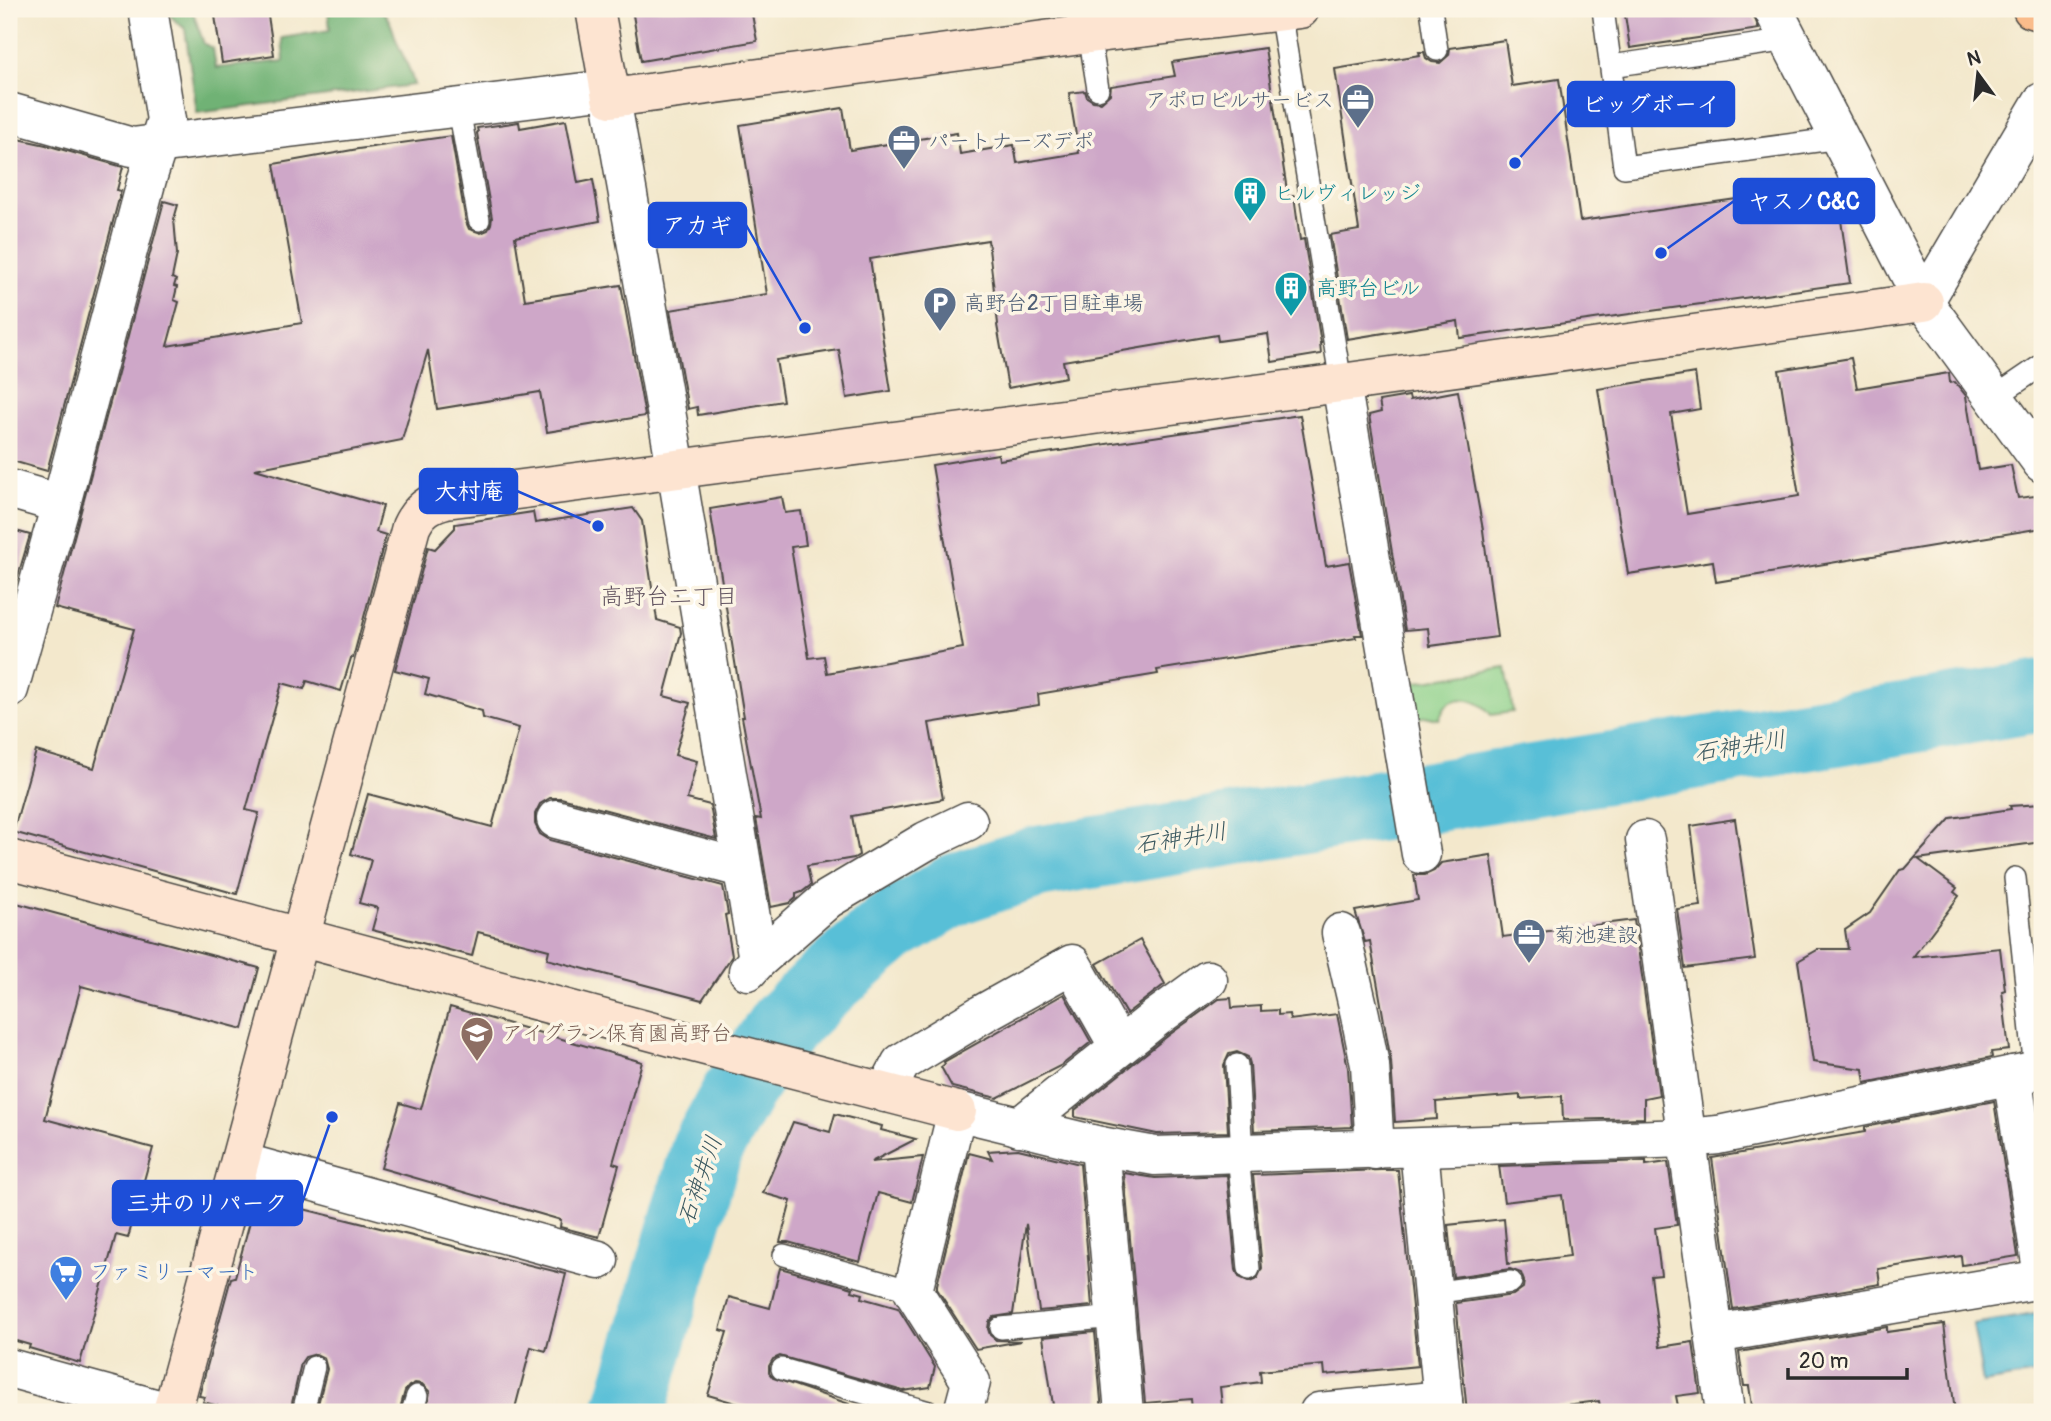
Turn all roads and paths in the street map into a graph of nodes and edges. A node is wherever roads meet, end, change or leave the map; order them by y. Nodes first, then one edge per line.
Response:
1 (148, 9) edge
2 (595, 9) edge
3 (1431, 9) edge
4 (1603, 9) edge
5 (2032, 9) edge
6 (1290, 10) edge
7 (2042, 12) edge
8 (1781, 24) edge
9 (1089, 34) junction
10 (1437, 50) dead end
11 (1611, 66) junction
12 (1098, 89) dead end
13 (610, 94) junction
14 (2042, 102) edge
15 (459, 109) junction
16 (9, 112) edge
17 (1840, 138) junction
18 (159, 145) junction
19 (479, 220) dead end
20 (1924, 302) junction
21 (2042, 365) edge
22 (1341, 383) junction
23 (1995, 397) junction
24 (2042, 463) edge
25 (676, 468) junction
26 (9, 489) edge
27 (61, 504) junction
28 (9, 689) edge
29 (556, 819) dead end
30 (968, 821) dead end
31 (1645, 840) dead end
32 (1420, 850) dead end
33 (9, 859) edge
34 (741, 869) junction
35 (2015, 878) dead end
36 (1340, 933) dead end
37 (300, 937) junction
38 (1208, 980) dead end
39 (1118, 1047) junction
40 (1237, 1065) dead end
41 (2030, 1071) edge
42 (885, 1093) junction
43 (957, 1111) junction
44 (1019, 1127) junction
45 (1687, 1138) junction
46 (1100, 1146) junction
47 (1419, 1149) junction
48 (1375, 1150) junction
49 (1240, 1154) junction
50 (241, 1163) junction
51 (2037, 1201) edge
52 (784, 1255) dead end
53 (598, 1260) dead end
54 (1249, 1269) dead end
55 (2042, 1270) edge
56 (2042, 1279) edge
57 (1511, 1282) dead end
58 (913, 1291) junction
59 (1433, 1293) junction
60 (1115, 1317) junction
61 (1001, 1328) dead end
62 (1715, 1334) junction
63 (314, 1367) dead end
64 (9, 1368) edge
65 (782, 1369) dead end
66 (1444, 1406) edge
67 (171, 1412) edge
68 (303, 1412) edge
69 (929, 1412) edge
70 (963, 1412) edge
71 (1124, 1412) edge
72 (1319, 1412) edge
73 (1726, 1412) edge

1 - 18 street
2 - 13 street
3 - 10 lane
4 - 11 lane
5 - 7 main road
6 - 9 street
6 - 22 lane
8 - 11 lane
8 - 17 street
9 - 12 lane
9 - 13 street
11 - 17 lane
13 - 15 street
13 - 25 street
14 - 20 street
15 - 18 street
15 - 19 lane
16 - 18 street
17 - 20 street
18 - 27 street
20 - 22 street
20 - 23 street
21 - 23 lane
22 - 25 street
22 - 32 street
23 - 24 street
25 - 34 street
25 - 37 street
26 - 27 street
27 - 28 street
29 - 34 street
30 - 34 street
31 - 45 street
33 - 37 street
35 - 41 lane
36 - 48 street
37 - 42 street
37 - 50 street
38 - 39 street
39 - 42 street
39 - 44 street
40 - 49 lane
41 - 45 street
41 - 51 street
42 - 43 street
43 - 44 street
43 - 58 street
44 - 46 street
45 - 47 street
45 - 62 street
46 - 49 street
46 - 60 street
47 - 48 street
47 - 59 street
48 - 49 street
49 - 54 lane
50 - 53 street
50 - 67 street
51 - 55 street
52 - 58 lane
56 - 62 street
57 - 59 lane
58 - 70 street
59 - 66 street
60 - 61 lane
60 - 71 street
62 - 73 street
63 - 68 lane
64 - 67 street
65 - 69 lane
66 - 72 street

